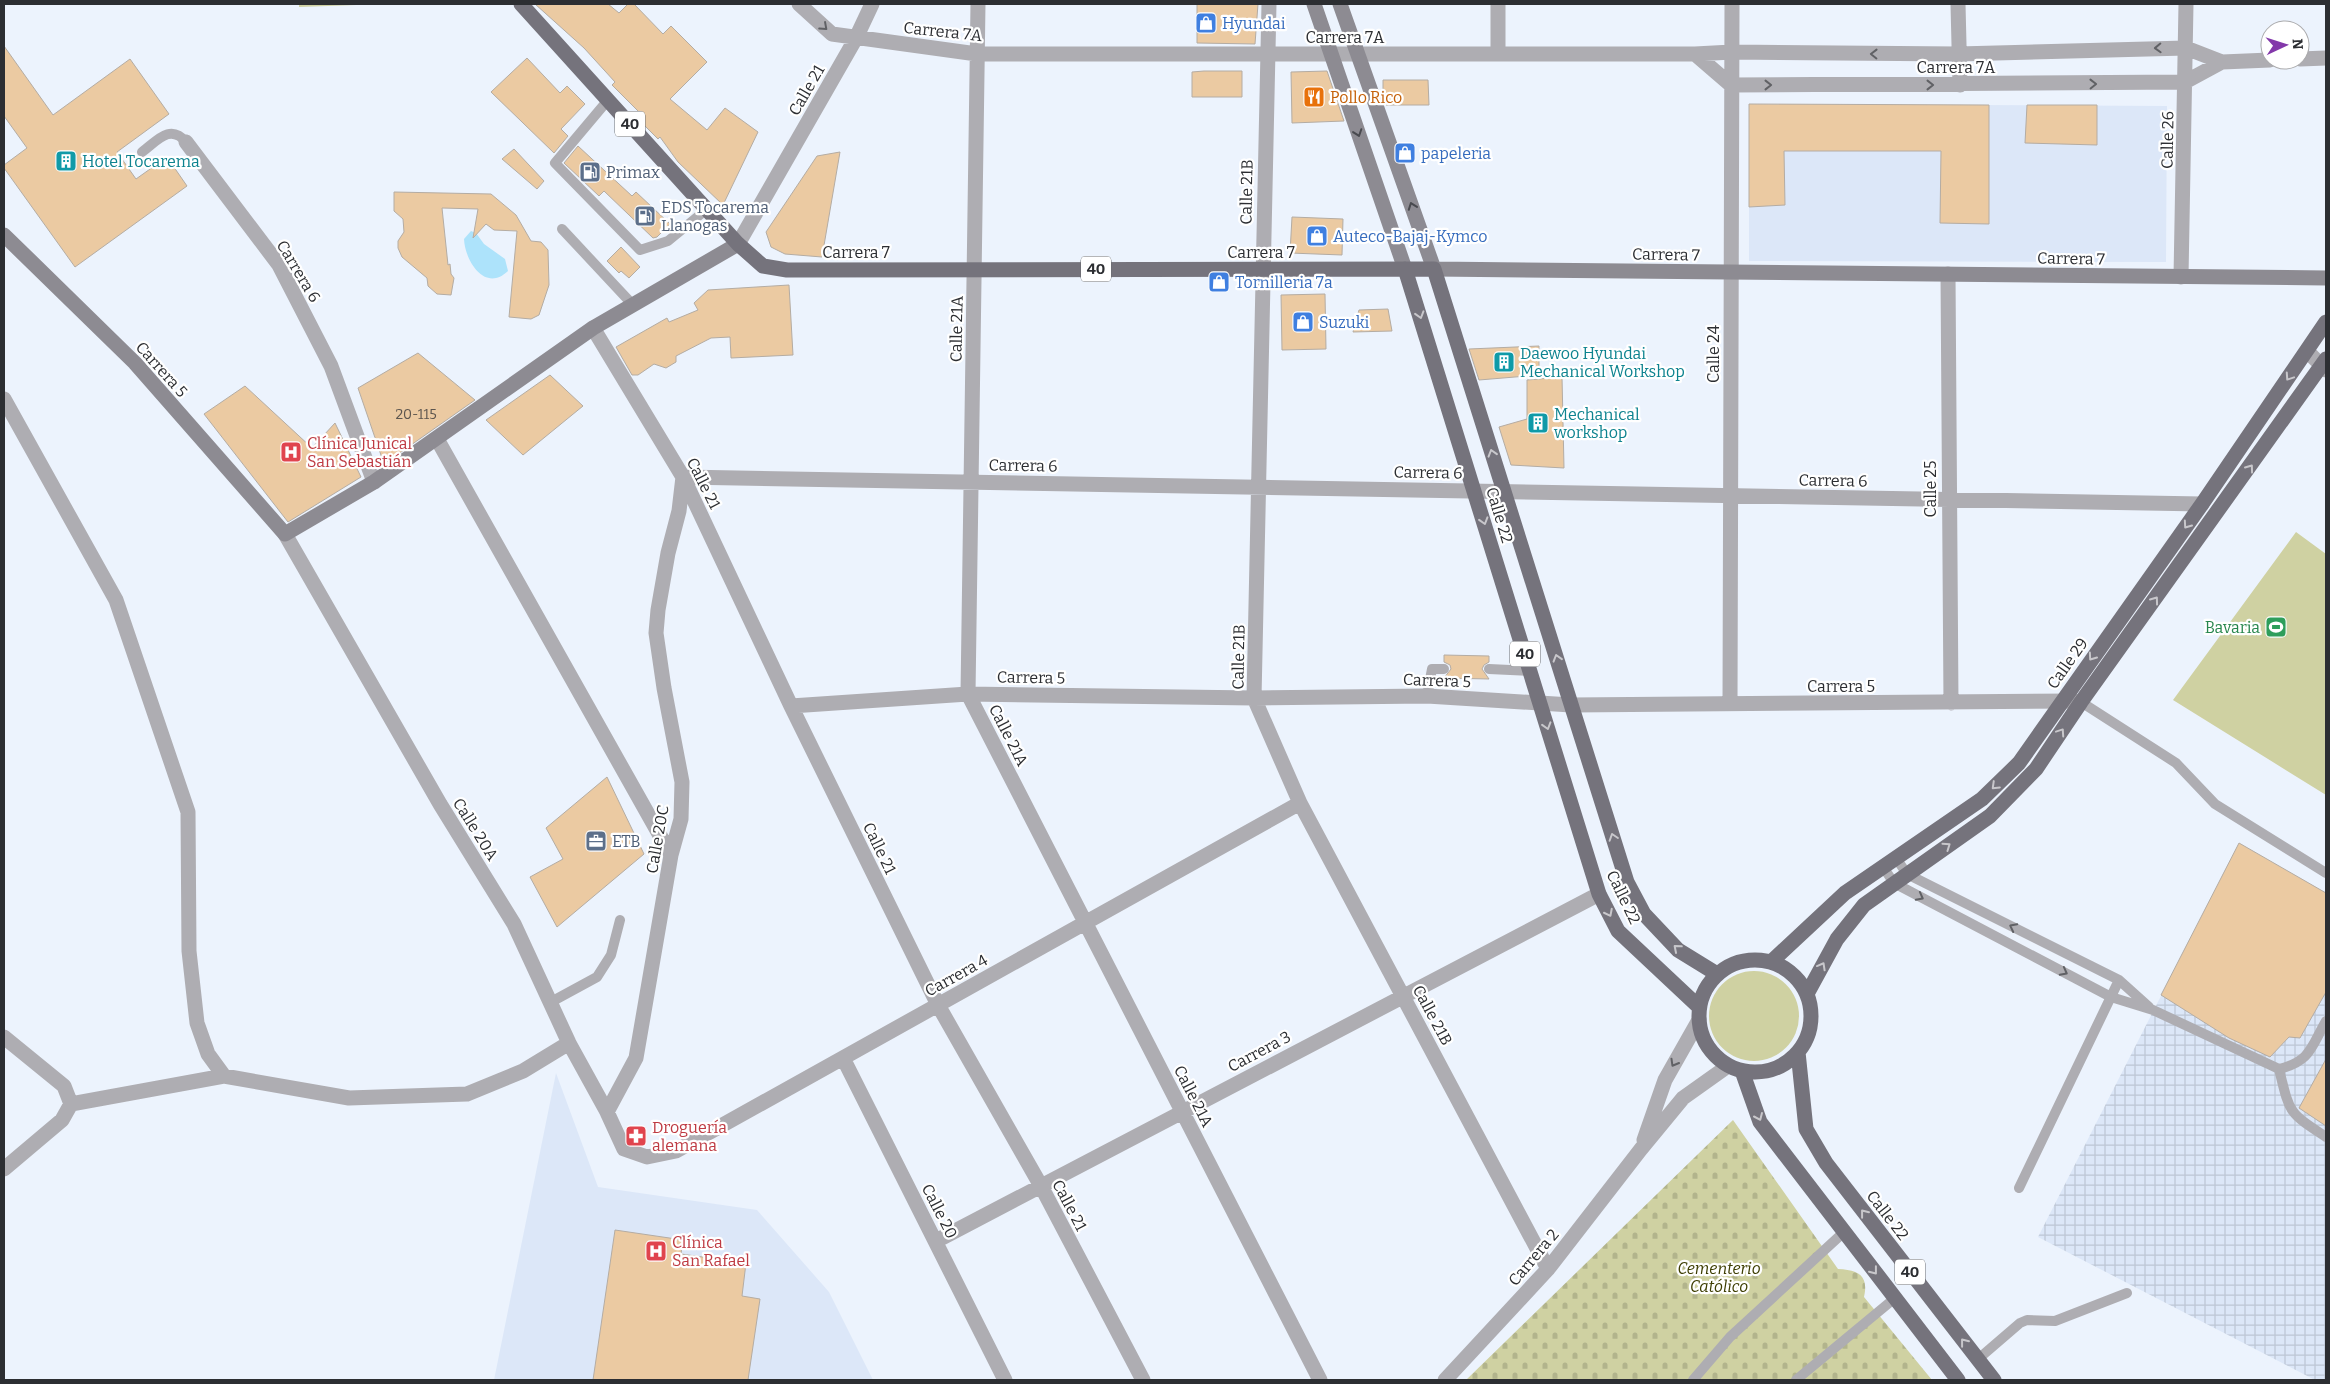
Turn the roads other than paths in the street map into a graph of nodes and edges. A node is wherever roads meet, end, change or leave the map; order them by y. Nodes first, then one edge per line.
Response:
1 (521, 4) edge
2 (799, 4) edge
3 (872, 4) edge
4 (978, 4) edge
5 (1269, 4) edge
6 (1314, 4) edge
7 (1340, 4) edge
8 (1498, 4) edge
9 (1732, 4) edge
10 (1958, 4) edge
11 (2186, 4) edge
12 (856, 38) junction
13 (2186, 48) junction
14 (1732, 52) junction
15 (977, 54) junction
16 (1267, 54) junction
17 (1331, 54) junction
18 (1357, 54) junction
19 (1498, 54) junction
20 (1695, 54) junction
21 (1958, 54) junction
22 (2326, 58) edge
23 (2310, 59) edge
24 (2260, 60) edge
25 (2222, 62) junction
26 (2186, 82) junction
27 (1731, 85) junction
28 (1960, 85) junction
29 (608, 100) junction
30 (186, 142) joint
31 (142, 152) dead end
32 (707, 209) junction
33 (562, 229) dead end
34 (4, 235) edge
35 (738, 244) junction
36 (974, 269) junction
37 (1262, 269) junction
38 (1405, 269) junction
39 (1434, 269) junction
40 (1731, 272) junction
41 (1948, 274) junction
42 (2181, 277) junction
43 (2326, 278) edge
44 (634, 305) junction
45 (2326, 322) edge
46 (593, 328) junction
47 (2307, 351) junction
48 (2325, 365) edge
49 (4, 399) edge
50 (437, 439) junction
51 (683, 477) junction
52 (374, 482) junction
53 (971, 482) junction
54 (1258, 486) junction
55 (1474, 491) junction
56 (1504, 491) junction
57 (1730, 495) junction
58 (1948, 499) junction
59 (2202, 504) junction
60 (285, 534) junction
61 (1444, 669) dead end
62 (1489, 670) dead end
63 (1530, 671) junction
64 (968, 694) junction
65 (1427, 696) junction
66 (1254, 698) junction
67 (2061, 701) junction
68 (2081, 702) junction
69 (1951, 703) junction
70 (1540, 704) junction
71 (1730, 704) junction
72 (1571, 705) junction
73 (791, 706) junction
74 (1300, 803) junction
75 (671, 855) junction
76 (1896, 858) junction
77 (1883, 867) junction
78 (2326, 873) edge
79 (1907, 874) junction
80 (1894, 883) junction
81 (1600, 894) junction
82 (620, 920) dead end
83 (1085, 923) junction
84 (1770, 962) junction
85 (1717, 974) junction
86 (2119, 980) junction
87 (1806, 994) junction
88 (1403, 996) junction
89 (2111, 997) junction
90 (551, 1002) junction
91 (938, 1005) junction
92 (2153, 1010) junction
93 (1699, 1014) junction
94 (2326, 1021) edge
95 (4, 1037) edge
96 (569, 1043) junction
97 (1798, 1052) junction
98 (843, 1058) junction
99 (1735, 1068) junction
100 (2279, 1069) junction
101 (224, 1076) junction
102 (71, 1104) junction
103 (607, 1112) junction
104 (1182, 1112) junction
105 (2326, 1137) edge
106 (624, 1149) joint
107 (1641, 1149) junction
108 (4, 1169) edge
109 (1041, 1186) junction
110 (2019, 1188) dead end
111 (1844, 1232) junction
112 (936, 1241) junction
113 (1548, 1268) junction
114 (2127, 1293) dead end
115 (1895, 1298) junction
116 (1977, 1360) junction
117 (1005, 1380) edge
118 (1143, 1380) edge
119 (1320, 1380) edge
120 (1445, 1380) edge
121 (1693, 1380) edge
122 (1796, 1380) edge
123 (1958, 1380) edge
124 (1994, 1380) edge

1 - 29 main road, Carrera 7 / 40
2 -> 12 street, Carrera 7A
3 - 12 street, Calle 21
4 - 15 street, Calle 21A
5 - 16 street, Calle 21B
6 - 17 street, Calle 22
7 - 18 street, Calle 22
8 - 19 street
9 - 14 street, Calle 24
10 - 21 street
11 - 13 street, Calle 26
12 - 15 street, Carrera 7A
12 - 35 street, Calle 21
13 -> 21 street, Carrera 7A
13 - 25 street, Carrera 7A
13 - 26 street, Calle 26
14 - 20 street, Carrera 7A
21 -> 14 street, Carrera 7A
14 - 27 street, Calle 24
15 - 16 street, Carrera 7A
15 - 36 street, Calle 21A
16 - 17 street, Carrera 7A
16 - 37 street, Calle 21B
17 - 18 street, Carrera 7A
17 -> 38 street, Calle 22
18 - 19 street, Carrera 7A
39 -> 18 street, Calle 22
19 - 20 street, Carrera 7A
20 - 27 street
21 - 28 street
22 - 23 street
24 - 25 street, Carrera 7A
25 - 26 street, Carrera 7A
28 -> 26 street, Carrera 7A
26 - 42 street, Calle 26
27 -> 28 street, Carrera 7A
27 - 40 street, Calle 24
29 - 32 main road, Carrera 7 / 40
29 - 32 lane
30 - 31 lane, Carrera 6
30 - 52 street, Carrera 6
32 - 35 main road, Carrera 7 / 40
33 - 44 lane
34 - 60 street, Carrera 5
35 - 36 main road, Carrera 7 / 40
35 - 44 street
36 - 37 main road, Carrera 7 / 40
36 - 53 street, Calle 21A
37 - 38 main road, Carrera 7 / 40
37 - 54 street, Calle 21B
38 - 39 main road, Carrera 7 / 40
38 -> 55 main road, Calle 22 / 40
39 - 40 street, Carrera 7
56 -> 39 main road, Calle 22 / 40
40 - 41 street, Carrera 7
40 - 57 street, Calle 24
41 - 42 street, Carrera 7
41 - 58 street, Calle 25
42 - 43 street, Carrera 7
44 - 46 street
45 - 47 main road, Calle 29
46 - 50 street
46 - 51 street, Calle 21
47 - 48 street
47 -> 59 main road, Calle 29
68 -> 48 main road, Calle 29
49 - 101 street
50 - 52 street
50 - 75 street
51 - 53 street, Carrera 6
51 - 73 street, Calle 21
51 - 75 street, Calle 20C
52 - 60 street
53 - 54 street, Carrera 6
53 - 64 street, Calle 21A
54 - 55 street, Carrera 6
54 - 66 street, Calle 21B
55 - 56 street, Carrera 6
55 -> 63 main road, Calle 22 / 40
56 - 57 street, Carrera 6
72 -> 56 main road, Calle 22 / 40
57 - 58 street, Carrera 6
57 - 71 street, Calle 24
58 - 59 street, Carrera 6
58 - 69 street, Calle 25
59 -> 67 main road, Calle 29
60 - 90 street, Calle 20A
61 - 65 lane
62 - 63 lane
63 - 70 main road, Calle 22 / 40
64 - 66 street, Carrera 5
64 - 73 street, Carrera 5
64 - 83 street, Calle 21A
65 - 66 street, Carrera 5
65 - 70 street, Carrera 5
66 - 74 street, Calle 21B
67 - 68 street, Carrera 5
67 - 69 street, Carrera 5
67 -> 76 main road, Calle 29
68 - 78 lane
79 -> 68 main road, Calle 29
69 - 71 street, Carrera 5
70 - 72 street, Carrera 5
70 -> 81 main road, Calle 22 / 40
71 - 72 street, Carrera 5
85 -> 72 main road, Calle 22 / 40
73 - 91 street, Calle 21
74 - 83 street, Carrera 4
74 - 88 street, Calle 21B
75 - 103 street, Calle 20C
76 - 77 main road, Calle 29
76 - 79 lane
77 - 80 lane
77 - 84 main road, Calle 29
79 - 80 main road, Calle 29
86 -> 79 lane
87 -> 80 main road, Calle 29
80 -> 89 lane
81 - 88 street, Carrera 3
81 -> 93 main road, Calle 22 / 40
82 - 90 lane
83 - 91 street, Carrera 4
83 - 104 street, Calle 21A
84 - 85 main road
84 - 87 main road
85 - 93 main road
86 - 89 lane
86 - 92 lane
87 - 97 main road
88 - 104 street, Carrera 3
88 - 113 street, Calle 21B
89 - 92 lane
89 - 110 lane
90 - 96 street, Calle 20A
91 - 98 street, Carrera 4
91 - 109 street, Calle 21
92 - 100 lane
93 - 99 main road, 40
93 -> 107 street, Carrera 2
94 - 100 lane
95 - 102 street
96 - 101 street
96 - 103 street, Calle 20A
97 - 99 main road
116 -> 97 main road, Calle 22 / 40
98 - 106 street, Carrera 4
98 - 112 street, Calle 20
99 - 107 street, Carrera 2
99 -> 111 main road, 40
100 - 105 lane
101 - 102 street
102 - 108 street
103 - 106 street, Calle 20A
104 - 109 street, Carrera 3
104 - 119 street, Calle 21A
107 - 113 street, Carrera 2
109 - 112 street, Carrera 3
109 - 118 street, Calle 21
111 -> 115 main road, 40
111 - 121 lane
112 - 117 street, Calle 20
113 - 120 street, Carrera 2
114 - 116 lane
115 - 122 lane
115 - 123 main road, 40
116 - 124 main road, Calle 22 / 40

